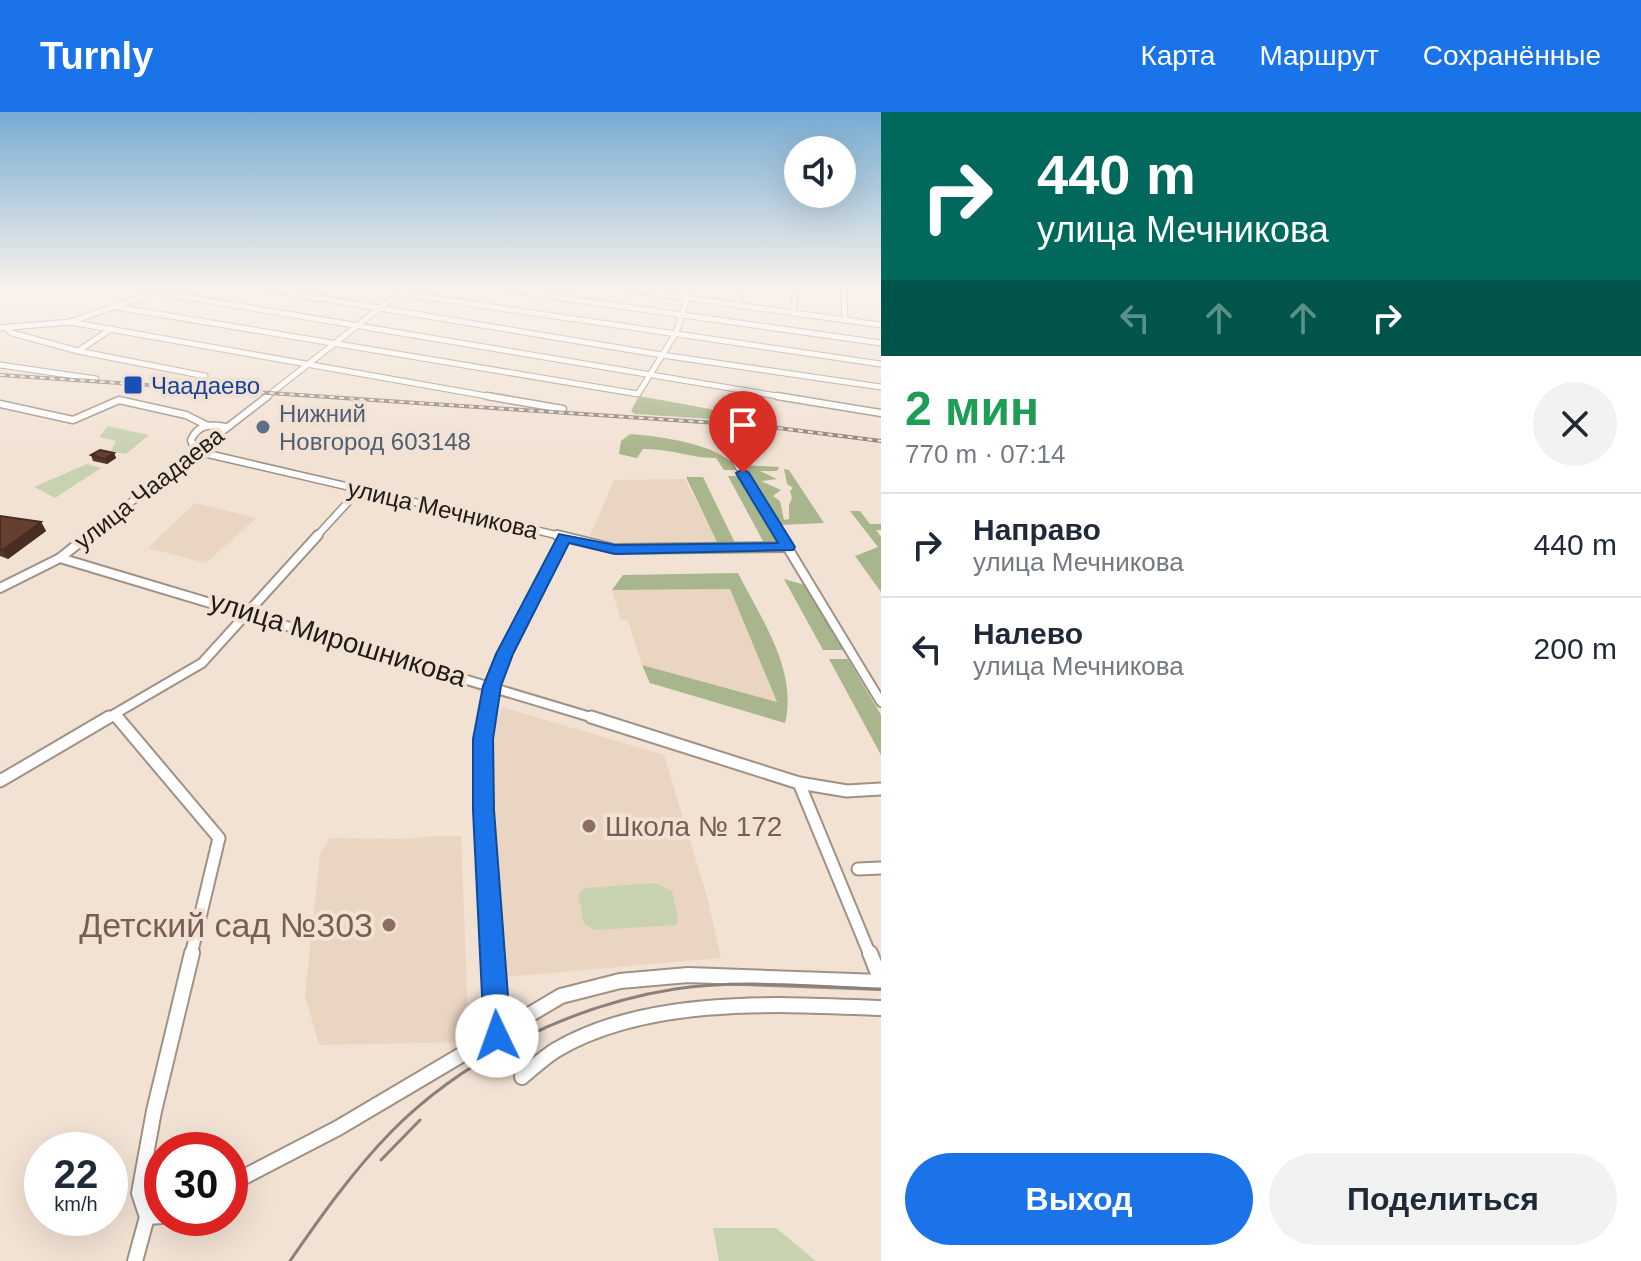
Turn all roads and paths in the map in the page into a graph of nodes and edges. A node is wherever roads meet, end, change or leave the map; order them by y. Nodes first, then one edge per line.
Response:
1 (51, 343) edge
2 (91, 343) edge
3 (184, 343) edge
4 (324, 343) edge
5 (455, 343) edge
6 (584, 343) edge
7 (670, 343) edge
8 (740, 343) edge
9 (332, 344) junction
10 (78, 351) junction
11 (662, 355) junction
12 (881, 364) edge
13 (0, 365) edge
14 (305, 365) junction
15 (649, 375) junction
16 (205, 376) dead end
17 (96, 379) dead end
18 (881, 387) edge
19 (0, 404) edge
20 (563, 409) dead end
21 (881, 413) edge
22 (206, 425) junction
23 (226, 427) junction
24 (195, 451) junction
25 (734, 459) dead end
26 (360, 489) junction
27 (564, 537) junction
28 (788, 547) junction
29 (60, 558) junction
30 (0, 588) edge
31 (248, 613) junction
32 (492, 686) junction
33 (881, 702) edge
34 (115, 715) junction
35 (0, 781) edge
36 (799, 783) junction
37 (881, 789) edge
38 (881, 868) edge
39 (858, 869) dead end
40 (881, 982) edge
41 (881, 1008) edge
42 (497, 1036) junction
43 (522, 1077) dead end
44 (151, 1132) edge
45 (144, 1167) edge
46 (248, 1175) edge
47 (144, 1200) edge
48 (146, 1236) edge
49 (135, 1261) edge

1 - 10 street
2 - 10 street
3 - 14 street
4 - 9 street
5 - 15 street
6 - 11 street
7 - 11 street
8 - 12 street
9 - 14 street, улица Чаадаева
9 - 15 street
10 - 16 street
11 - 15 street
11 - 18 street
13 - 17 street
14 - 20 street
14 - 23 street, улица Чаадаева
15 - 21 street
19 - 22 street
22 - 23 street
22 - 24 street
23 - 24 street, улица Чаадаева
24 - 26 street, улица Мечникова
24 - 29 street, улица Чаадаева
25 - 28 street
26 - 27 street, улица Мечникова
26 - 31 street
27 - 28 street, улица Мечникова
27 - 32 street
28 - 33 street
29 - 30 street, улица Чаадаева
29 - 31 street, улица Мирошникова
31 - 32 street, улица Мирошникова
31 - 34 street
32 - 36 street, улица Мирошникова
32 - 42 street
34 - 35 street
34 - 44 street
36 - 37 street
36 - 40 street
38 - 39 street
40 - 42 street
41 - 43 street
42 - 46 street
45 - 47 street
48 - 49 street

